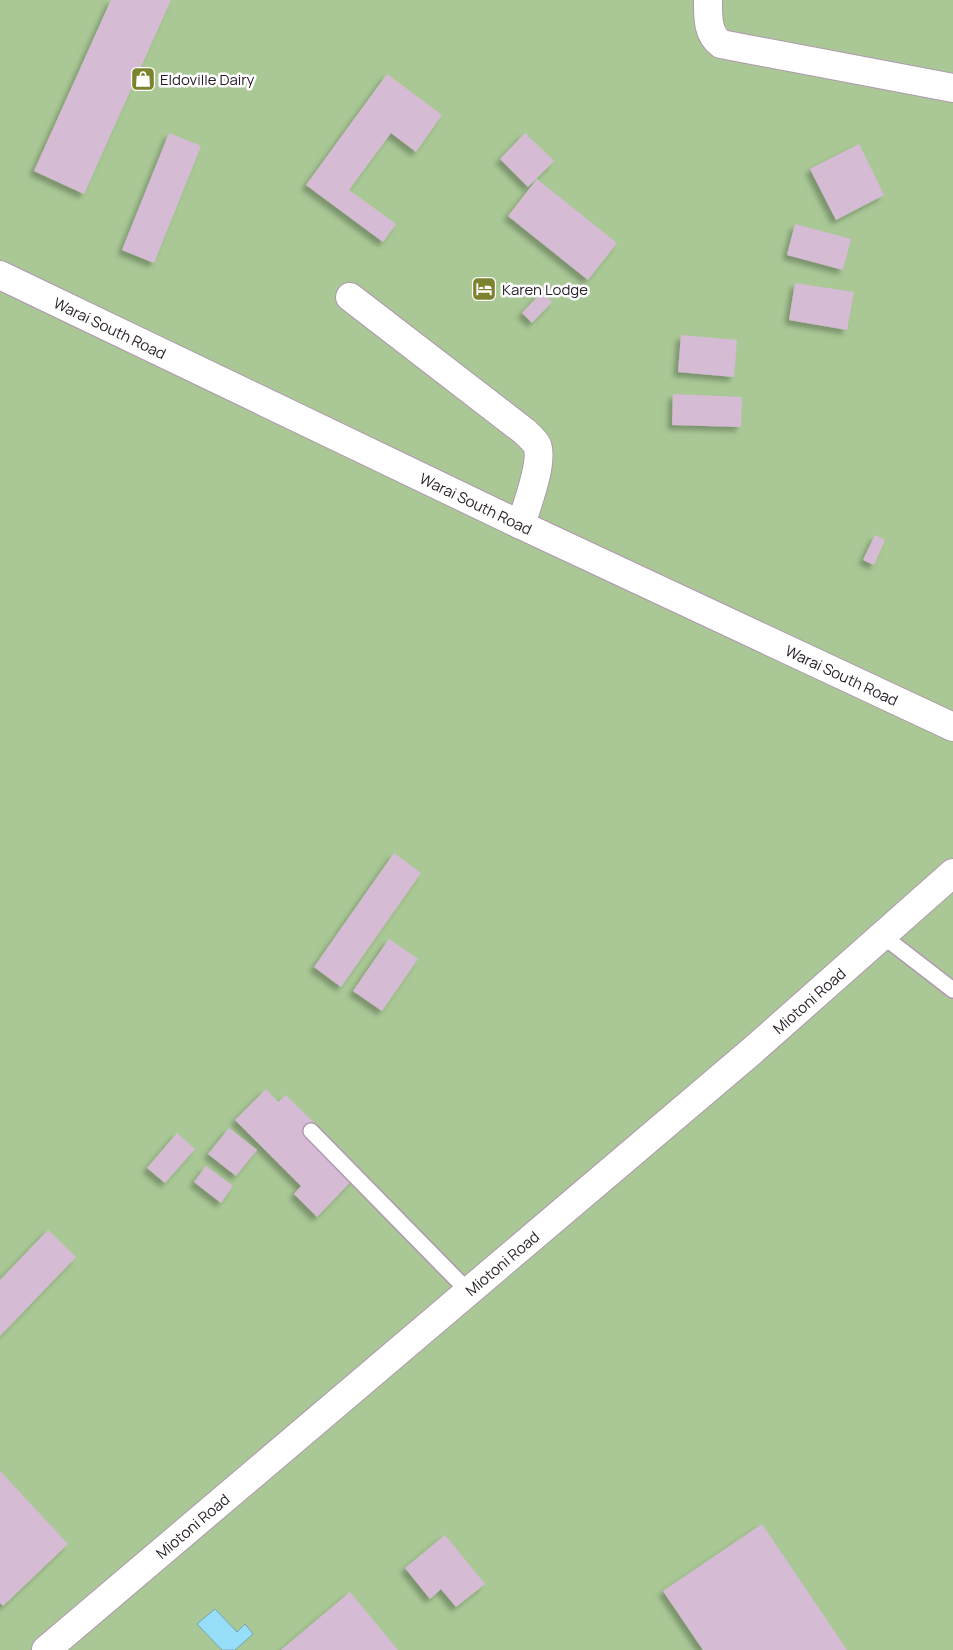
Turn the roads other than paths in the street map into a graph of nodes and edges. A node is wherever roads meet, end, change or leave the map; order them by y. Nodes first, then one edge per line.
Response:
1 (708, 0) edge
2 (953, 88) edge
3 (0, 275) edge
4 (350, 297) dead end
5 (521, 525) junction
6 (953, 727) edge
7 (953, 873) edge
8 (883, 936) junction
9 (953, 990) edge
10 (311, 1131) dead end
11 (469, 1292) junction
12 (46, 1650) edge

1 - 2 street
3 - 5 street, Warai South Road
4 - 5 street
5 - 6 street, Warai South Road
7 - 8 street, Miotoni Road
8 - 9 lane
8 - 11 street, Miotoni Road
10 - 11 lane
11 - 12 street, Miotoni Road

